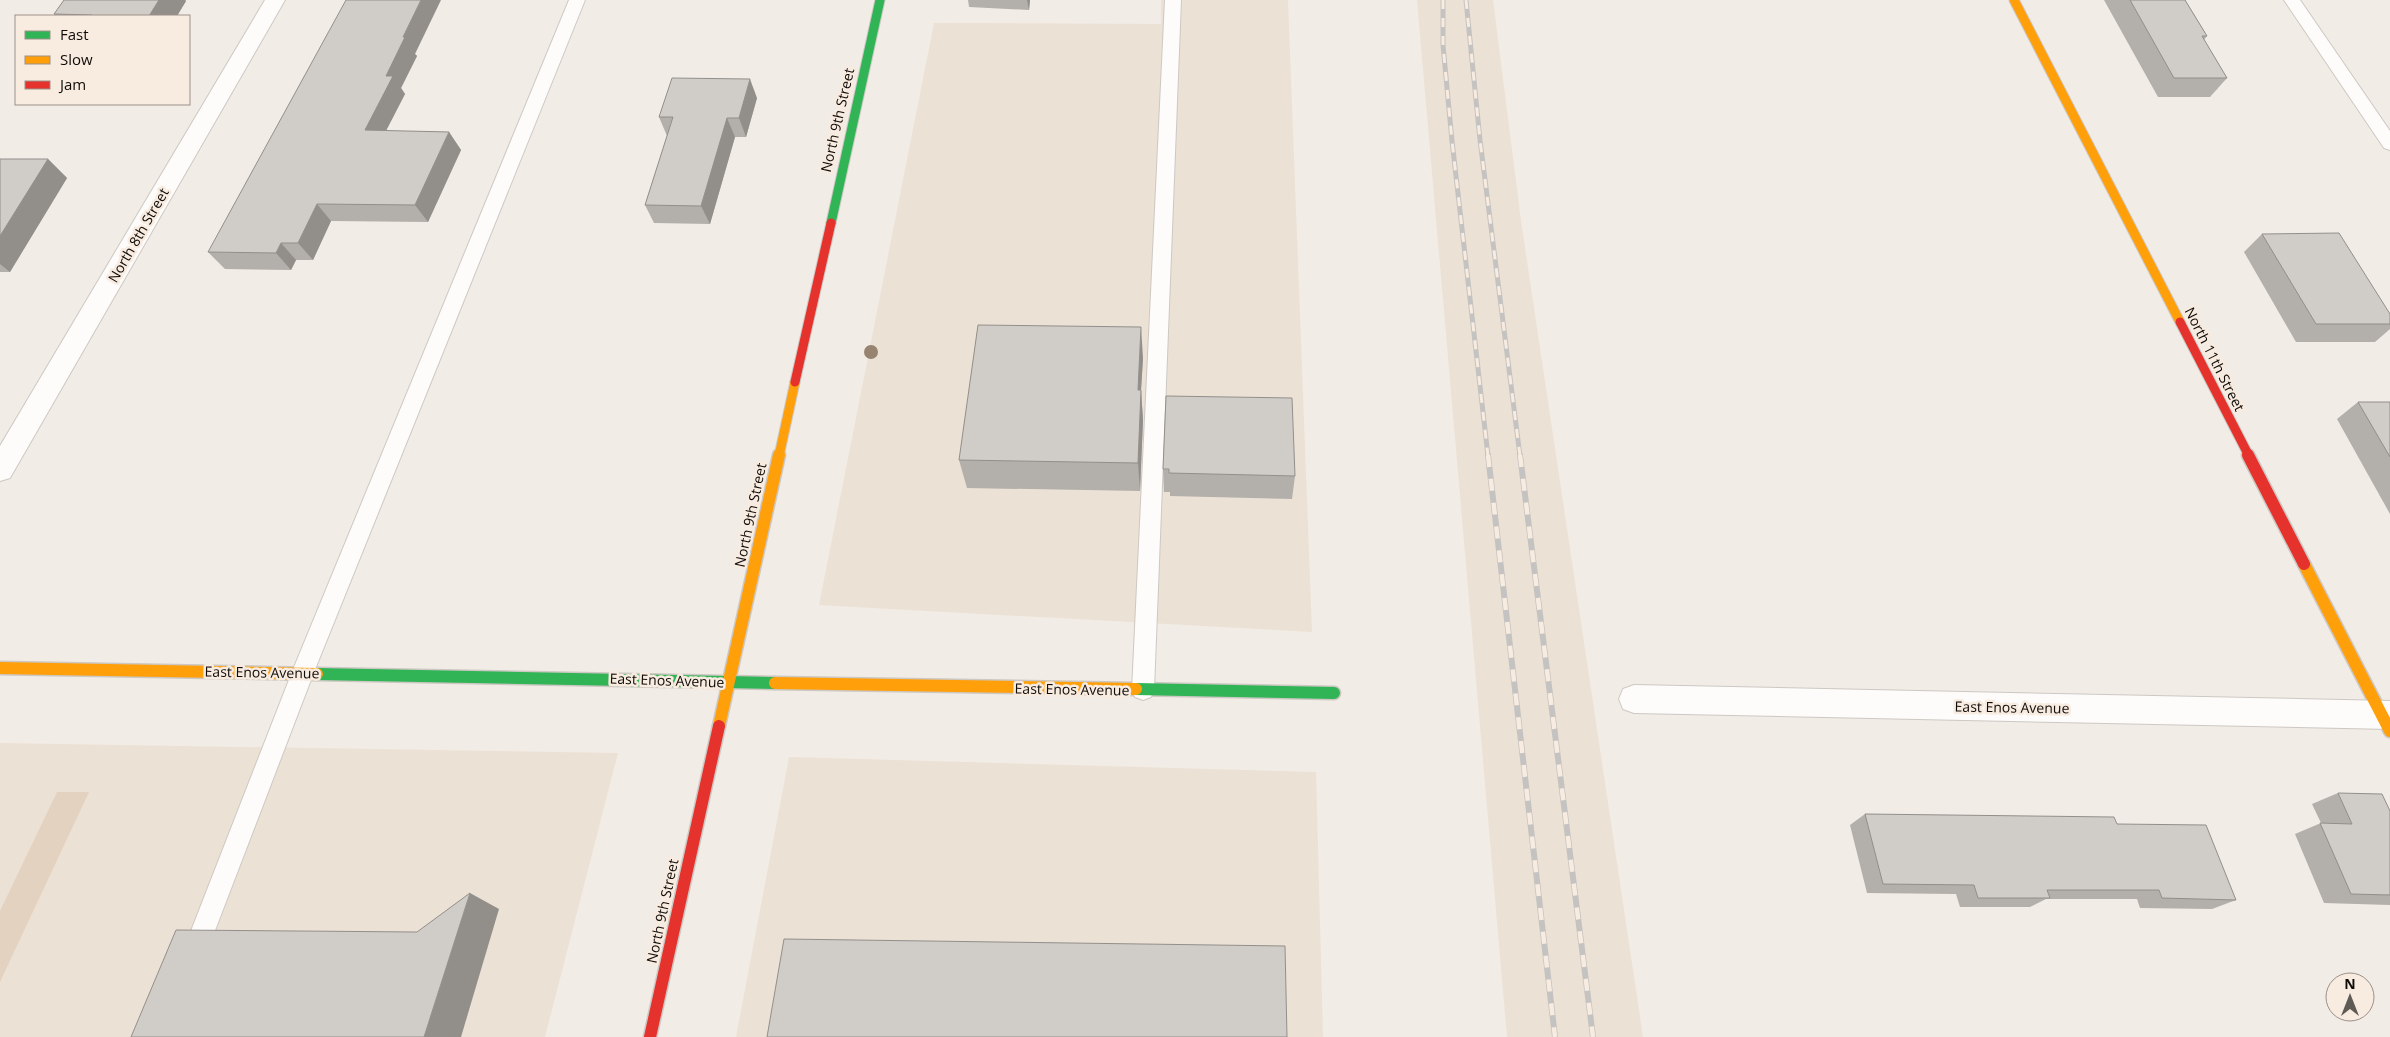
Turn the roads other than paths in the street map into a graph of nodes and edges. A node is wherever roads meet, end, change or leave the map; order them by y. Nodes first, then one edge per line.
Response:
1 (275, 0) edge
2 (577, 0) edge
3 (880, 0) edge
4 (1173, 0) edge
5 (2014, 0) edge
6 (2292, 0) edge
7 (2390, 144) edge
8 (0, 470) edge
9 (0, 668) edge
10 (303, 672) junction
11 (729, 681) junction
12 (1143, 690) junction
13 (1334, 693) dead end
14 (1634, 699) dead end
15 (2387, 720) edge
16 (185, 975) edge
17 (650, 1037) edge

1 - 8 street, North 8th Street
2 - 10 lane
3 - 11 street, North 9th Street
4 - 12 lane
5 - 15 street, North 11th Street
6 - 7 lane
9 - 10 street, East Enos Avenue
10 - 11 street, East Enos Avenue
10 - 16 lane
11 - 12 street, East Enos Avenue
11 - 17 street, North 9th Street
12 - 13 street, East Enos Avenue
14 - 15 street, East Enos Avenue

